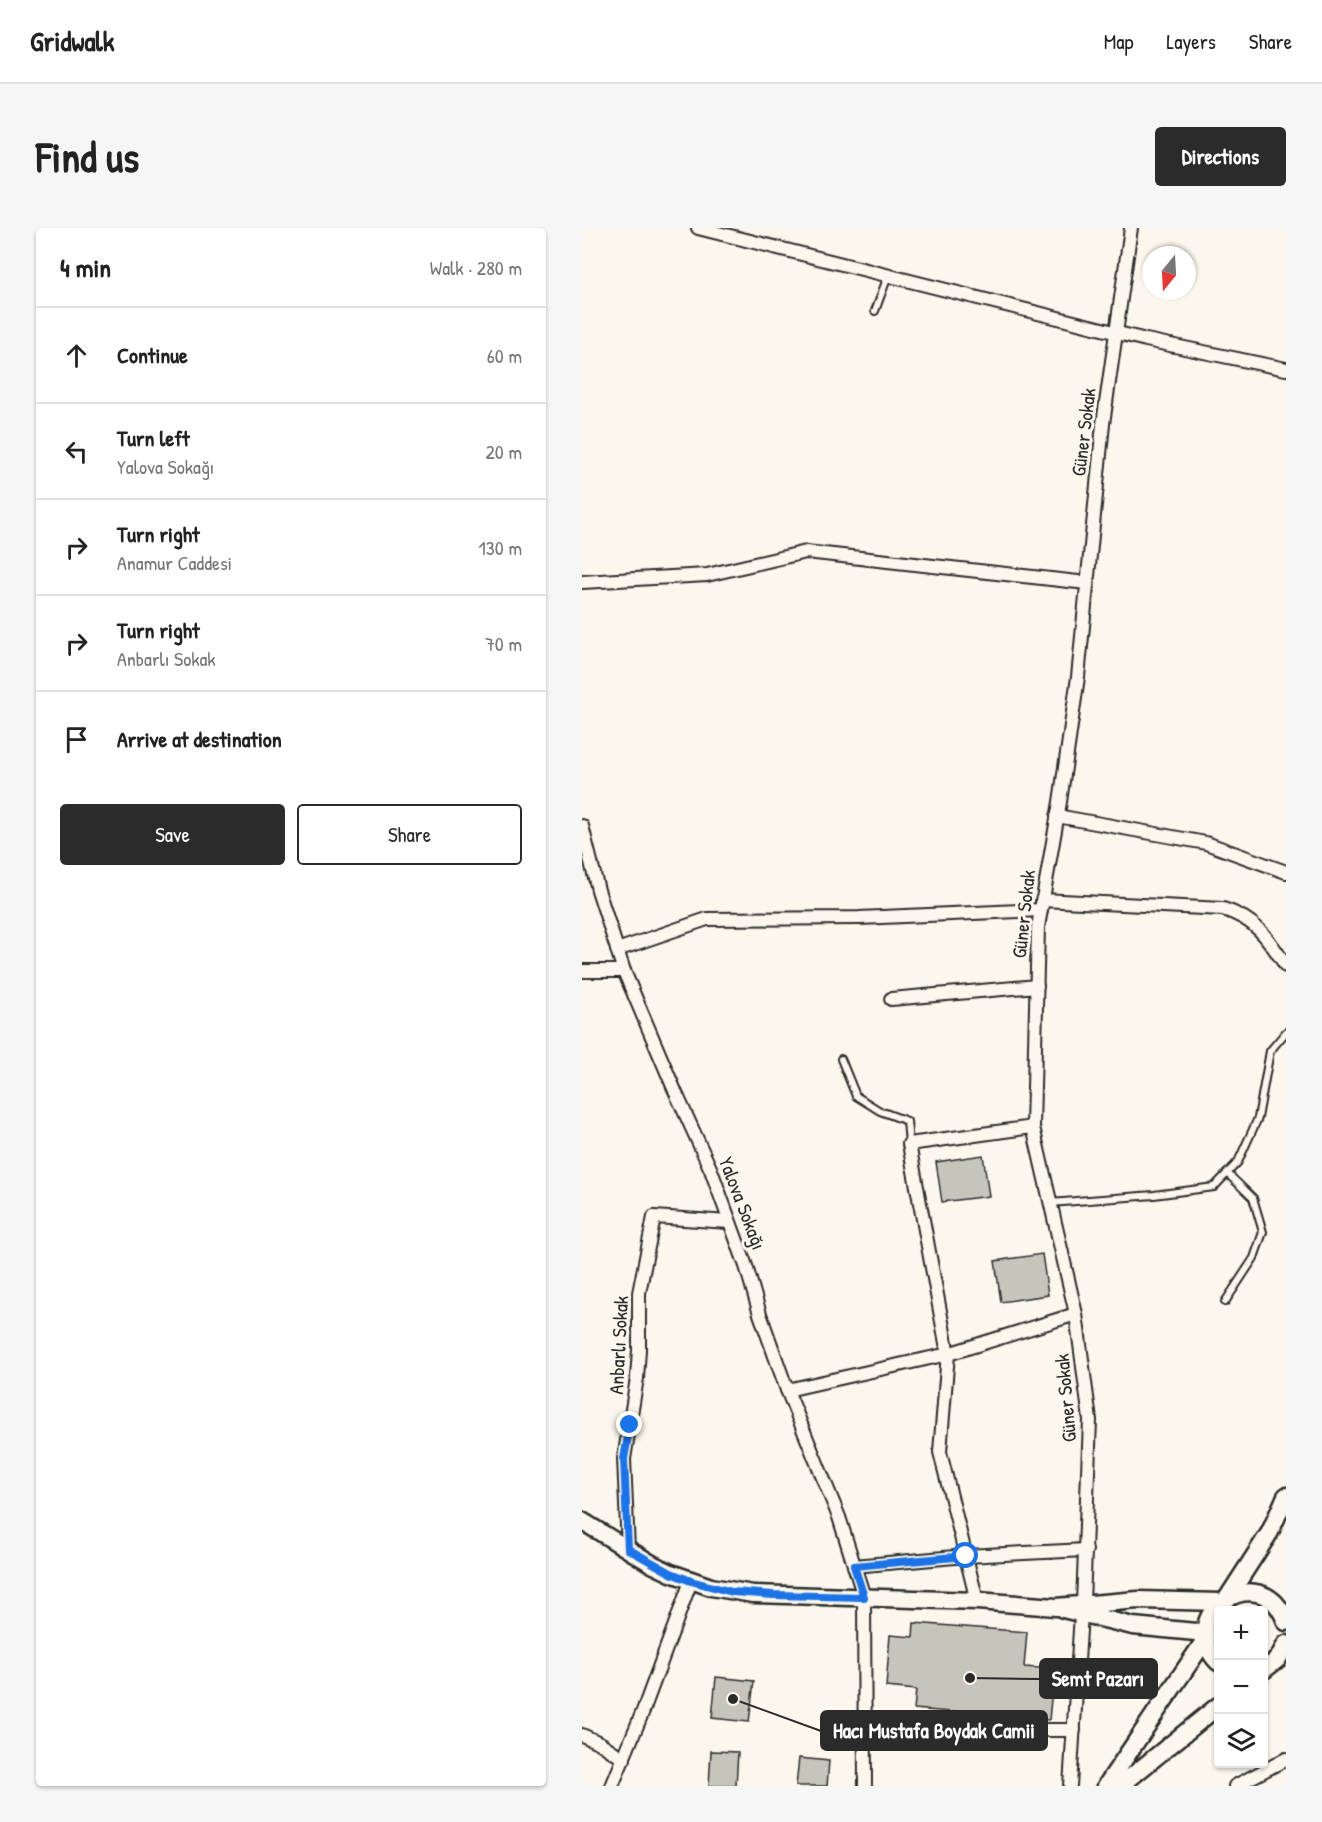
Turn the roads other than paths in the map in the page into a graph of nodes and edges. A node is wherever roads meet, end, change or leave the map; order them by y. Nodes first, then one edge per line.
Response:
1 (698, 228) edge
2 (1131, 228) edge
3 (888, 276) junction
4 (875, 311) dead end
5 (1116, 333) junction
6 (1286, 369) edge
7 (582, 582) edge
8 (1087, 583) junction
9 (1057, 816) junction
10 (582, 826) edge
11 (1286, 872) edge
12 (1042, 905) junction
13 (617, 950) junction
14 (1286, 966) edge
15 (582, 971) edge
16 (624, 971) junction
17 (1036, 986) junction
18 (891, 999) dead end
19 (1286, 1032) edge
20 (841, 1059) dead end
21 (1033, 1127) junction
22 (909, 1144) junction
23 (1227, 1173) junction
24 (1050, 1203) junction
25 (729, 1222) junction
26 (1225, 1302) dead end
27 (1076, 1314) junction
28 (948, 1354) junction
29 (787, 1390) junction
30 (1286, 1496) edge
31 (582, 1521) edge
32 (628, 1549) junction
33 (1086, 1550) junction
34 (966, 1556) junction
35 (854, 1566) junction
36 (691, 1581) junction
37 (864, 1597) junction
38 (1224, 1599) junction
39 (977, 1601) junction
40 (1082, 1609) junction
41 (1284, 1611) edge
42 (1206, 1635) junction
43 (1286, 1644) edge
44 (1217, 1660) edge
45 (1274, 1667) edge
46 (1214, 1709) edge
47 (865, 1730) junction
48 (1074, 1730) junction
49 (582, 1735) edge
50 (624, 1759) junction
51 (1286, 1759) edge
52 (612, 1786) edge
53 (865, 1786) edge
54 (1070, 1786) edge
55 (1106, 1786) edge
56 (1120, 1786) edge
57 (1235, 1786) edge

1 - 3 street
2 - 5 street, Güner Sokak
3 - 4 lane
3 - 5 street
5 - 6 street
5 - 8 street, Güner Sokak
7 - 8 street
8 - 9 street, Güner Sokak
9 - 11 street
9 - 12 street, Güner Sokak
10 - 13 street, Yalova Sokağı
12 - 13 street
12 - 14 street
12 - 17 street, Güner Sokak
13 - 16 street, Yalova Sokağı
15 - 16 street
16 - 25 street, Yalova Sokağı
17 - 18 street
17 - 21 street, Güner Sokak
19 - 23 lane
20 - 22 lane
21 - 22 street
21 - 24 street, Güner Sokak
22 - 28 street
23 - 24 lane
23 - 26 lane
24 - 27 street, Güner Sokak
25 - 29 street, Yalova Sokağı
25 - 32 street, Anbarlı Sokak
27 - 28 street
27 - 33 street, Güner Sokak
28 - 29 street
28 - 34 street
29 - 35 street, Yalova Sokağı
30 - 38 street
31 - 32 street
32 - 36 street
33 - 34 street
33 - 40 street, Güner Sokak
34 - 35 street
34 - 39 street
35 - 37 street, Yalova Sokağı
36 - 37 street
36 - 50 street
37 - 39 street
37 - 47 street, Yalova Sokağı
38 - 40 street
38 - 41 street
38 - 42 street
39 - 40 street
40 - 42 street
40 - 48 street, Güner Sokak
42 - 44 street
42 - 55 street
43 - 45 street
46 - 56 street
47 - 48 street
47 - 53 street, Yalova Sokağı
48 - 54 street, Güner Sokak
49 - 50 street
50 - 52 street
51 - 57 street

